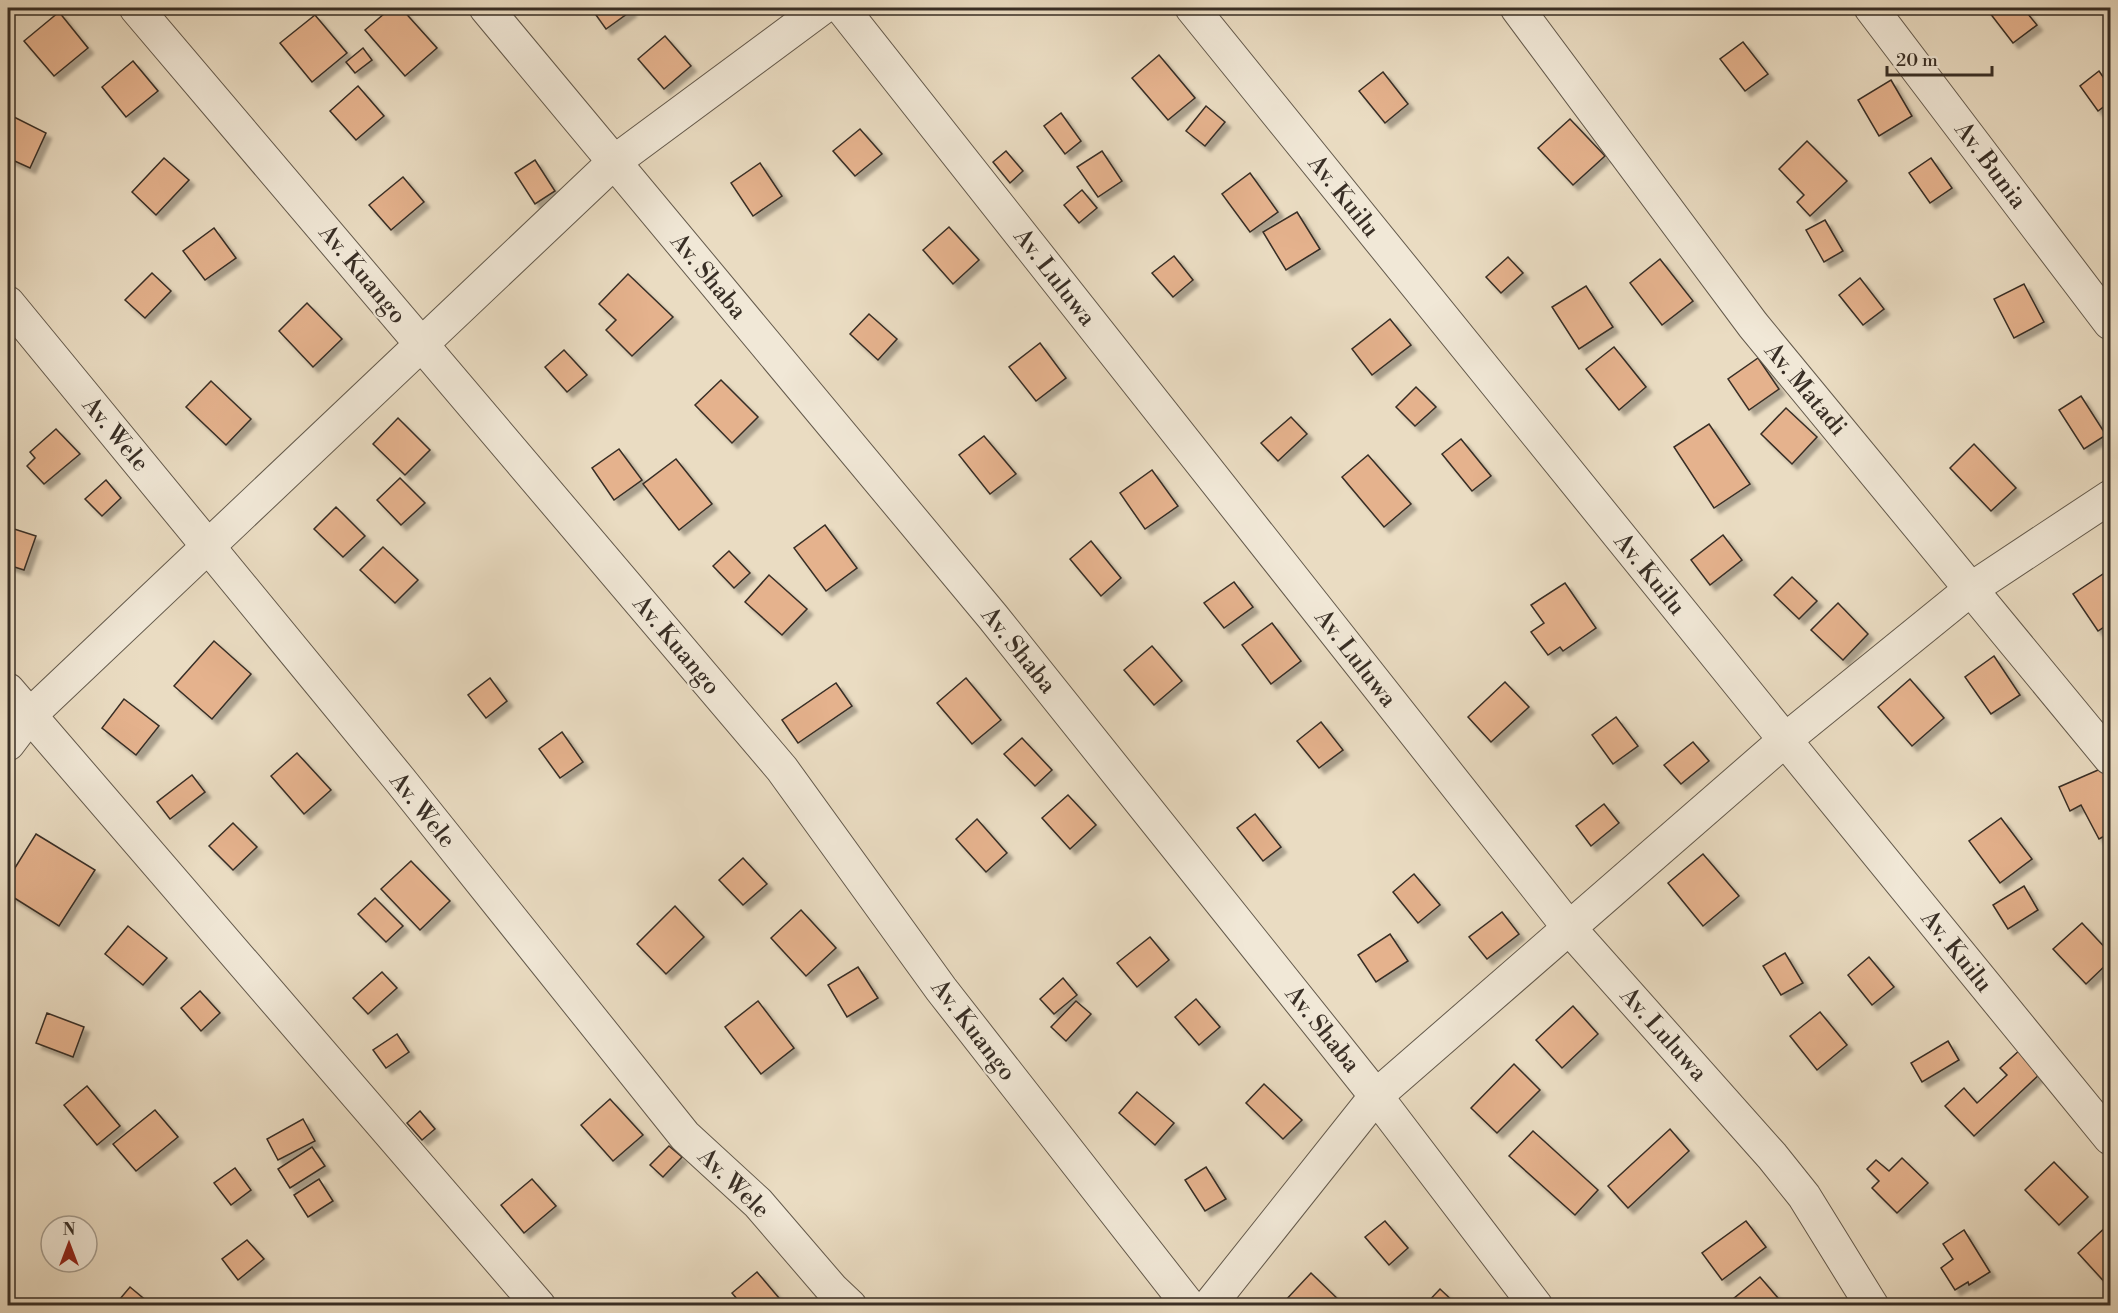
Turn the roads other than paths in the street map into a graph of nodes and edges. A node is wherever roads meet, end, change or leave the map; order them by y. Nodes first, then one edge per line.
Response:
1 (136, 8) edge
2 (486, 8) edge
3 (822, 8) edge
4 (842, 8) edge
5 (1192, 8) edge
6 (1517, 8) edge
7 (1871, 8) edge
8 (614, 162) junction
9 (8, 303) edge
10 (2110, 323) edge
11 (422, 344) junction
12 (2110, 497) edge
13 (207, 545) junction
14 (1971, 589) junction
15 (8, 690) edge
16 (30, 715) junction
17 (1785, 740) junction
18 (8, 744) edge
19 (2110, 758) edge
20 (1570, 928) junction
21 (1376, 1096) junction
22 (2110, 1138) edge
23 (539, 1305) edge
24 (850, 1305) edge
25 (1189, 1305) edge
26 (1209, 1305) edge
27 (1536, 1305) edge
28 (1872, 1305) edge

1 - 11 street, Av. Kuango
2 - 8 street, Av. Shaba
3 - 8 street
4 - 20 street, Av. Luluwa
5 - 17 street, Av. Kuilu
6 - 14 street, Av. Matadi
7 - 10 street, Av. Bunia
8 - 11 street
8 - 21 street, Av. Shaba
9 - 13 street, Av. Wele
11 - 13 street
11 - 25 street, Av. Kuango
12 - 14 street
13 - 16 street
13 - 24 street, Av. Wele
14 - 17 street
14 - 19 street, Av. Matadi
15 - 16 street
16 - 18 street
16 - 23 street
17 - 20 street
17 - 22 street, Av. Kuilu
20 - 21 street
20 - 28 street, Av. Luluwa
21 - 26 street
21 - 27 street, Av. Shaba

